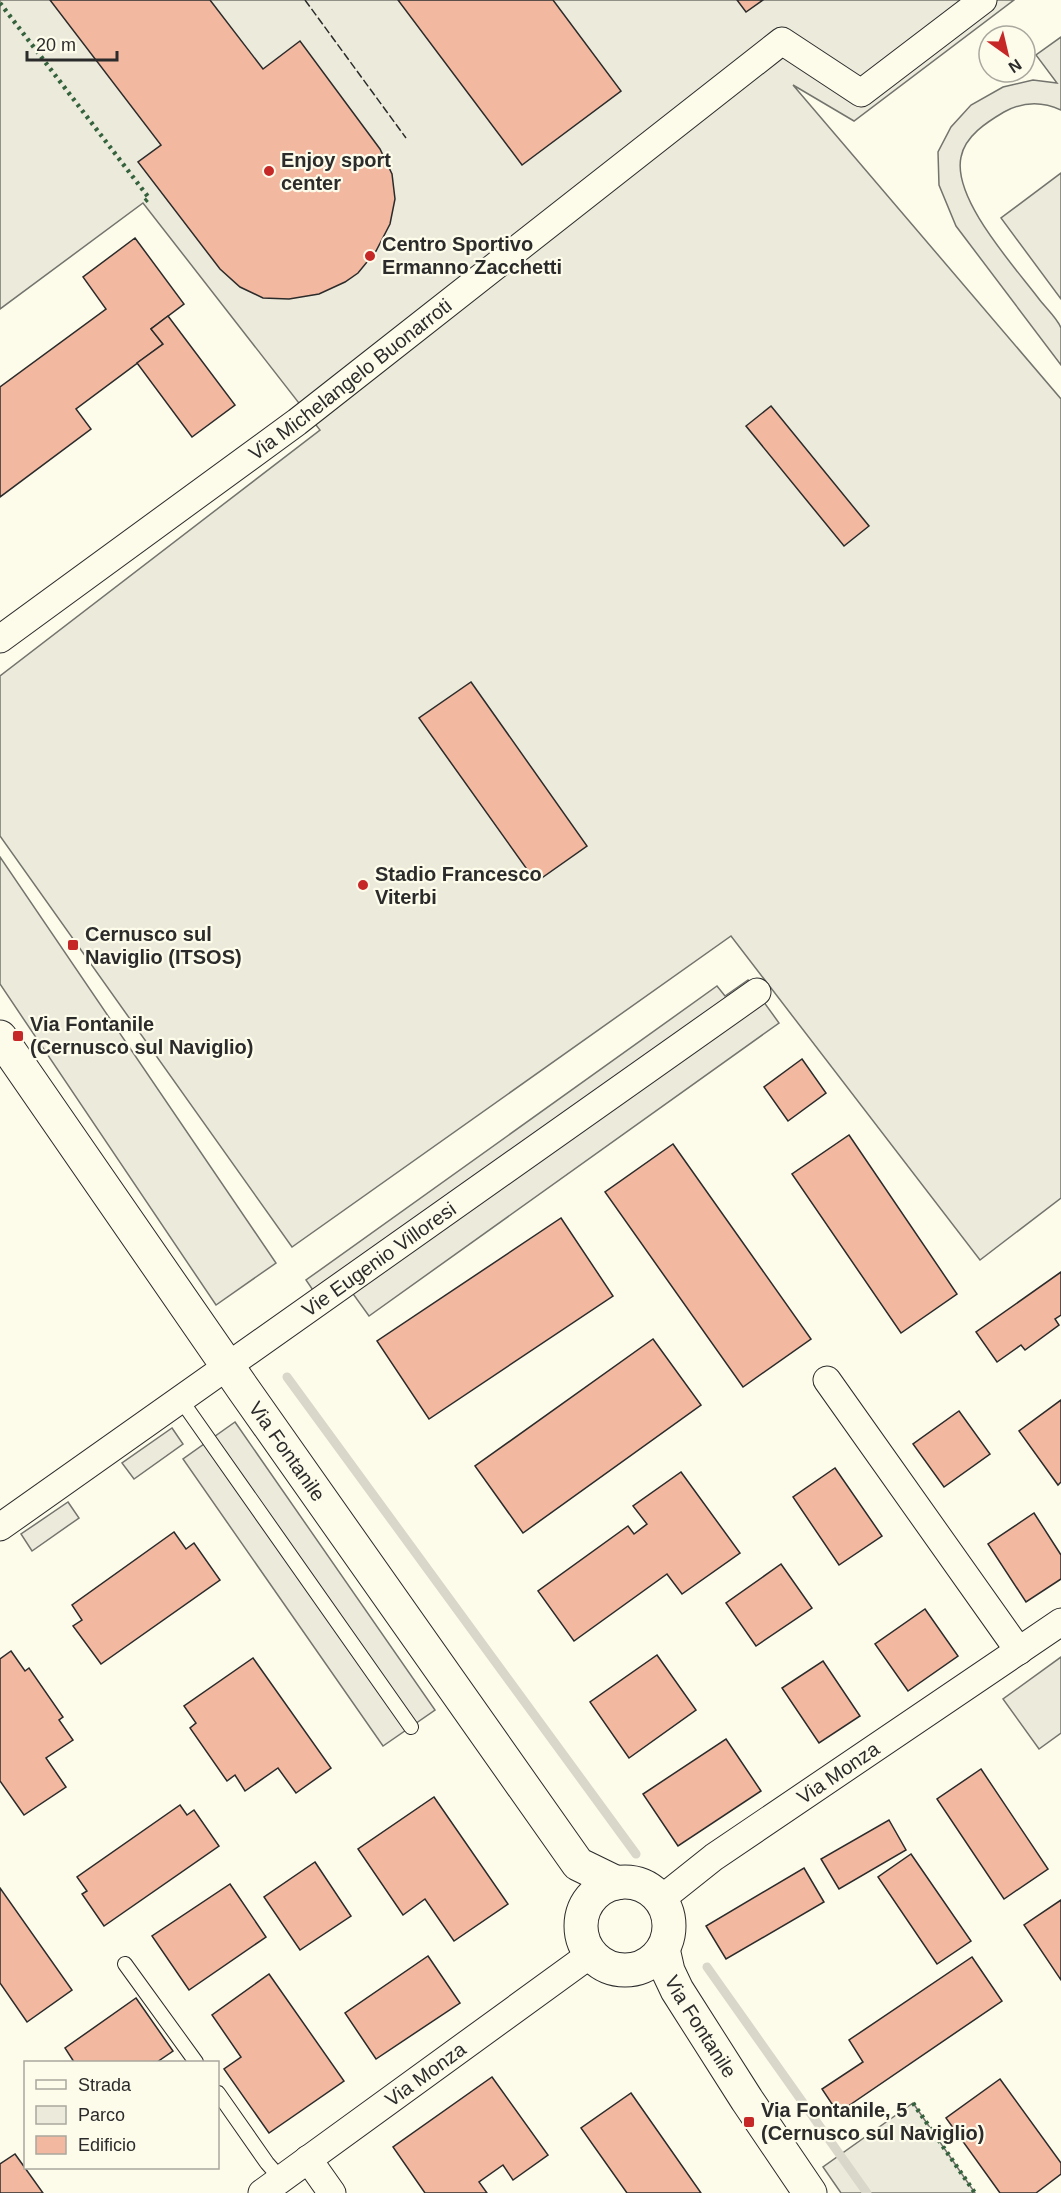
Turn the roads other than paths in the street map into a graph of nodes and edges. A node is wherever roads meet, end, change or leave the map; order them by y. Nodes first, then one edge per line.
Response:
1 (983, 0) edge
2 (0, 639) edge
3 (757, 993) dead end
4 (0, 1037) edge
5 (228, 1366) junction
6 (828, 1380) dead end
7 (181, 1400) junction
8 (0, 1527) edge
9 (1061, 1622) edge
10 (1019, 1651) junction
11 (411, 1727) dead end
12 (578, 1864) junction
13 (617, 1883) junction
14 (660, 1900) junction
15 (583, 1912) junction
16 (591, 1954) junction
17 (650, 1959) junction
18 (125, 1964) dead end
19 (195, 2061) edge
20 (219, 2094) edge
21 (308, 2159) junction
22 (272, 2186) edge
23 (332, 2193) edge
24 (810, 2193) edge

1 - 2 street, Via Michelangelo Buonarroti
3 - 5 street, Vie Eugenio Villoresi
4 - 5 street, Via Fontanile
5 - 7 street, Vie Eugenio Villoresi
5 - 12 street, Via Fontanile
6 - 10 street
7 - 8 street, Vie Eugenio Villoresi
7 - 11 lane
9 - 10 street, Via Monza
10 - 14 street, Via Monza
12 - 13 street, Via Fontanile
12 - 15 street, Via Fontanile
13 - 14 street
13 - 15 street
14 - 17 street
15 - 16 street
16 - 17 street
16 - 21 street, Via Monza
17 - 24 street, Via Fontanile
18 - 19 lane
20 - 22 lane
21 - 22 street, Via Monza
21 - 23 street

